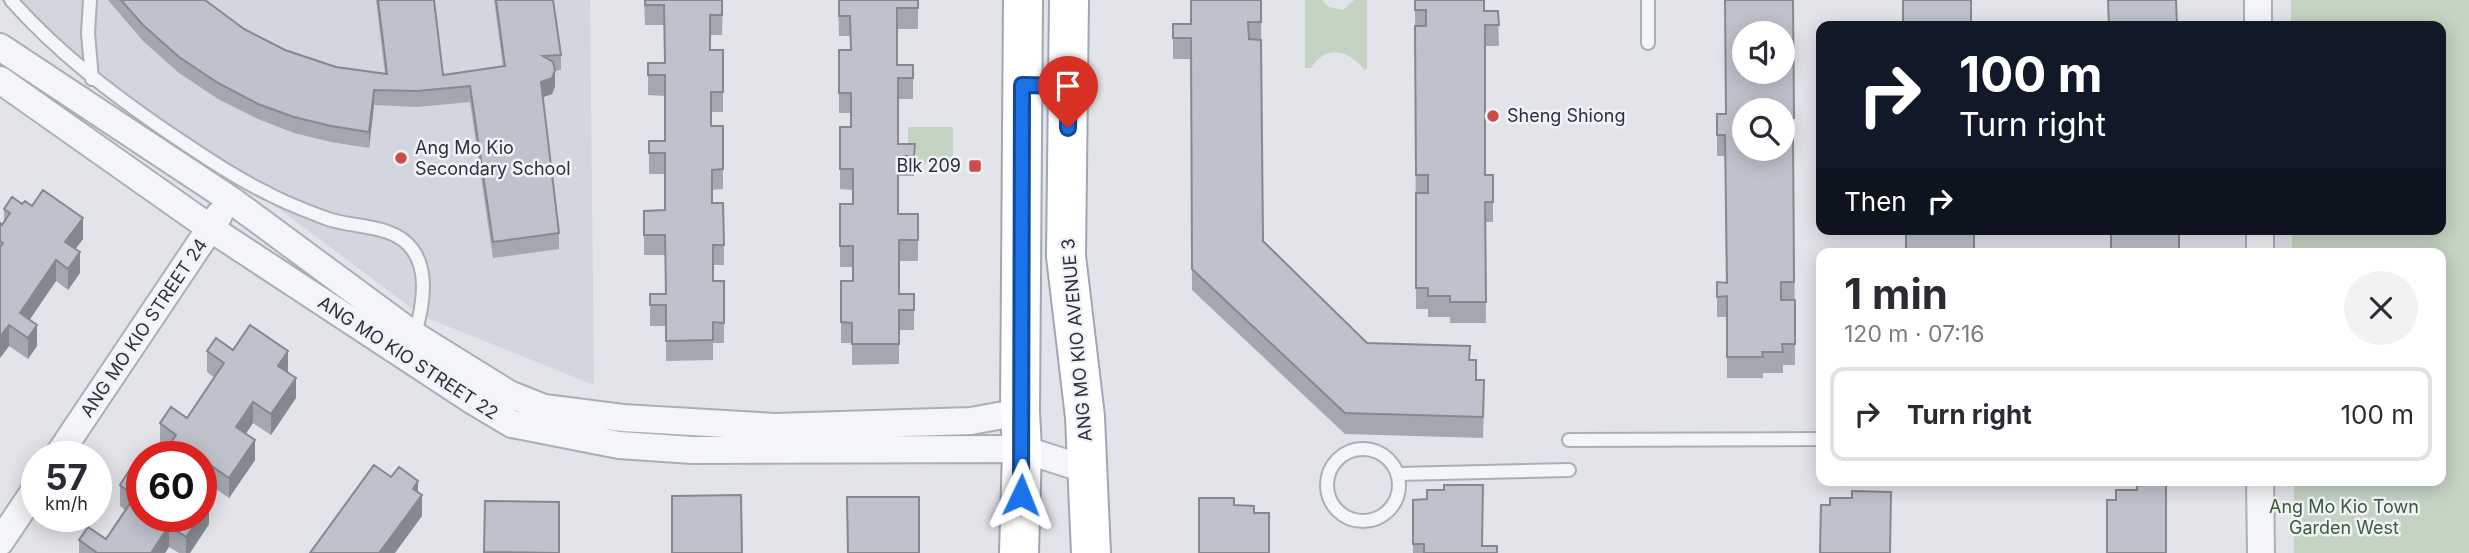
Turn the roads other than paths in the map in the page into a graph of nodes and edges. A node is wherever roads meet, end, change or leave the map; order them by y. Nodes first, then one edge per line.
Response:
1 (11, 0) edge
2 (90, 0) edge
3 (1023, 0) edge
4 (1069, 0) edge
5 (1647, 0) edge
6 (2258, 0) edge
7 (2258, 21) edge
8 (1648, 43) dead end
9 (0, 47) edge
10 (92, 79) junction
11 (0, 80) edge
12 (1022, 85) junction
13 (1069, 86) junction
14 (231, 200) junction
15 (210, 228) junction
16 (408, 344) junction
17 (1020, 412) junction
18 (1816, 439) edge
19 (1569, 440) dead end
20 (68, 441) edge
21 (1022, 449) junction
22 (1088, 470) junction
23 (1569, 470) dead end
24 (1398, 474) junction
25 (2260, 486) edge
26 (21, 511) edge
27 (0, 542) edge
28 (1019, 553) edge
29 (1091, 553) edge
30 (2261, 553) edge

1 - 10 lane
2 - 10 lane
3 - 12 main road
4 - 13 main road, ANG MO KIO AVENUE 3
5 - 8 lane
6 - 7 street
9 - 14 street, ANG MO KIO STREET 22
10 - 16 lane
11 - 15 street, ANG MO KIO STREET 22
12 - 13 main road
12 - 17 main road
13 - 22 main road, ANG MO KIO AVENUE 3
14 - 15 street, ANG MO KIO STREET 24
14 - 16 street, ANG MO KIO STREET 22
15 - 16 street, ANG MO KIO STREET 22
15 - 20 street, ANG MO KIO STREET 24
16 - 17 street, ANG MO KIO STREET 22
16 - 21 street, ANG MO KIO STREET 22
17 - 21 main road
18 - 19 lane
21 - 22 street, ANG MO KIO STREET 22
21 - 28 main road
22 - 29 main road, ANG MO KIO AVENUE 3
23 - 24 lane
24 - 24 lane
25 - 30 street
26 - 27 street

